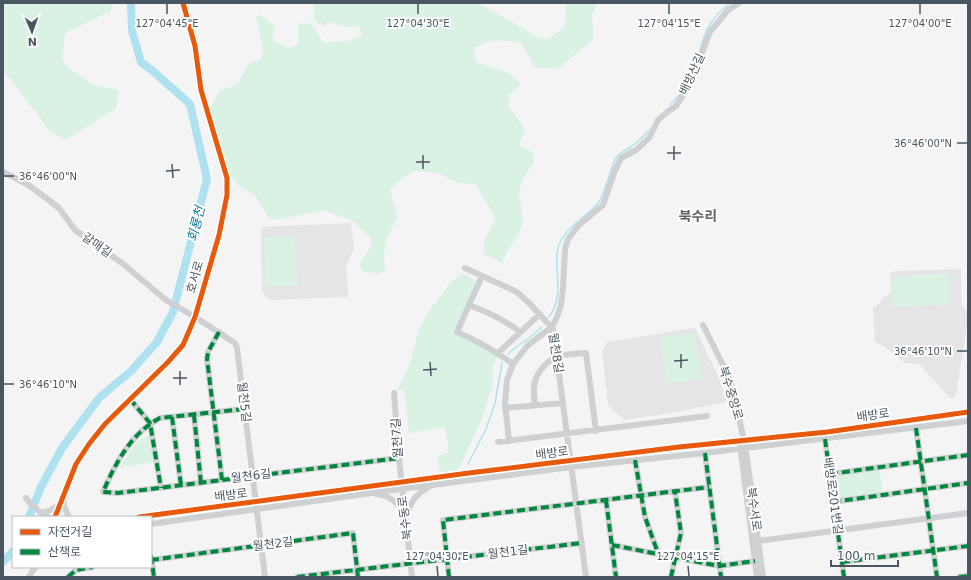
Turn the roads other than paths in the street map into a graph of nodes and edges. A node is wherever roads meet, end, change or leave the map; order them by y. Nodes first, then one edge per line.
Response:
1 (183, 3) edge
2 (739, 3) edge
3 (3, 172) edge
4 (465, 268) dead end
5 (482, 276) junction
6 (469, 305) junction
7 (540, 314) junction
8 (195, 317) junction
9 (703, 325) dead end
10 (552, 327) junction
11 (219, 332) junction
12 (520, 332) junction
13 (498, 353) junction
14 (557, 357) junction
15 (513, 364) junction
16 (394, 393) dead end
17 (130, 399) junction
18 (563, 403) junction
19 (535, 405) junction
20 (505, 408) junction
21 (244, 409) junction
22 (214, 412) junction
23 (968, 412) edge
24 (194, 415) junction
25 (707, 416) dead end
26 (172, 417) junction
27 (968, 421) edge
28 (150, 423) junction
29 (916, 428) junction
30 (596, 430) junction
31 (567, 434) junction
32 (825, 438) junction
33 (509, 441) junction
34 (743, 441) junction
35 (498, 442) dead end
36 (743, 448) junction
37 (705, 453) junction
38 (968, 455) edge
39 (399, 458) junction
40 (635, 460) junction
41 (921, 462) junction
42 (570, 464) junction
43 (830, 474) junction
44 (253, 476) junction
45 (222, 480) junction
46 (201, 483) junction
47 (968, 483) edge
48 (181, 485) junction
49 (433, 485) junction
50 (402, 486) junction
51 (161, 488) junction
52 (709, 488) junction
53 (925, 489) junction
54 (675, 492) junction
55 (63, 494) junction
56 (369, 494) junction
57 (640, 496) junction
58 (26, 498) dead end
59 (606, 500) junction
60 (834, 502) junction
61 (576, 504) junction
62 (59, 505) junction
63 (256, 505) junction
64 (968, 513) edge
65 (45, 516) edge
66 (55, 516) edge
67 (69, 516) edge
68 (149, 516) edge
69 (929, 519) junction
70 (406, 520) junction
71 (152, 524) edge
72 (837, 531) junction
73 (758, 541) junction
74 (582, 543) junction
75 (261, 545) junction
76 (612, 545) junction
77 (968, 546) edge
78 (933, 550) junction
79 (658, 553) junction
80 (676, 557) junction
81 (447, 559) junction
82 (152, 560) edge
83 (755, 561) junction
84 (842, 562) junction
85 (411, 564) junction
86 (152, 566) edge
87 (719, 566) junction
88 (34, 568) edge
89 (87, 568) edge
90 (358, 570) junction
91 (968, 576) edge
92 (29, 577) edge
93 (68, 577) edge
94 (154, 577) edge
95 (265, 577) edge
96 (297, 577) edge
97 (358, 577) edge
98 (412, 577) edge
99 (449, 577) edge
100 (586, 577) edge
101 (616, 577) edge
102 (671, 577) edge
103 (721, 577) edge
104 (757, 577) edge
105 (763, 577) edge
106 (844, 577) edge
107 (937, 577) edge
108 (959, 577) edge

1 - 8 street, 호서로
2 - 10 street, 배방산길
3 - 8 street, 갈매길
4 - 5 street, 월천8길
5 - 6 street
5 - 7 street, 월천8길
6 - 12 street
6 - 13 street
7 - 10 street, 월천8길
7 - 12 street
8 - 11 street, 월천5길
8 - 17 street, 호서로
9 - 34 street, 북수중앙로
10 - 14 street, 월천8길
10 - 15 street
11 - 21 street, 월천5길
11 - 22 street
12 - 13 street
13 - 15 street
14 - 18 street, 월천8길
14 - 19 street
14 - 30 street
15 - 20 street
16 - 39 street, 월천7길
17 - 28 street
17 - 55 street, 호서로
18 - 19 street
18 - 31 street, 월천8길
19 - 20 street
20 - 33 street
21 - 22 street
21 - 44 street, 월천5길
22 - 24 street
22 - 45 street
23 - 34 street, 배방로
24 - 26 street
24 - 46 street
25 - 30 street
26 - 28 street
26 - 48 street
27 - 29 street, 배방로
28 - 51 street
28 - 51 street, 월천6길
29 - 32 street, 배방로
29 - 41 street
30 - 31 street
31 - 33 street
31 - 42 street, 월천8길
32 - 36 street, 배방로
32 - 43 street, 배방로201번길
33 - 35 street
34 - 36 street, 북수서로
34 - 42 street, 배방로
36 - 37 street, 배방로
36 - 73 street, 북수서로
36 - 83 street, 북수서로
37 - 40 street, 배방로
37 - 52 street
38 - 41 street
39 - 44 street, 월천6길
39 - 50 street, 월천7길
40 - 42 street, 배방로
40 - 57 street
41 - 43 street
41 - 53 street
42 - 49 street, 배방로
42 - 50 street, 배방로
42 - 61 street, 배방로
43 - 60 street, 배방로201번길
44 - 45 street, 월천6길
44 - 63 street, 월천5길
45 - 46 street, 월천6길
46 - 48 street, 월천6길
47 - 53 street
48 - 51 street, 월천6길
49 - 50 street, 배방로
49 - 70 street
50 - 56 street, 배방로
50 - 63 street, 배방로
50 - 70 street, 북수동로
52 - 54 street
52 - 87 street
53 - 60 street
53 - 69 street
54 - 57 street
54 - 80 street
55 - 62 street, 호서로
55 - 67 street
56 - 63 street, 배방로
56 - 70 street
57 - 59 street
57 - 79 street
58 - 65 street
59 - 61 street
59 - 76 street
60 - 72 street, 배방로201번길
61 - 74 street, 배방로
61 - 81 street
62 - 65 street
62 - 66 street, 호서로
63 - 68 street, 배방로
63 - 71 street, 배방로
63 - 75 street, 월천5길
64 - 69 street
69 - 72 street
69 - 78 street
70 - 85 street, 북수동로
72 - 73 street
72 - 84 street, 배방로201번길
73 - 105 street, 북수서로
74 - 81 street, 월천1길
74 - 100 street, 배방로
75 - 82 street, 월천2길
75 - 90 street, 월천2길
75 - 95 street, 월천5길
76 - 79 street
76 - 101 street
77 - 78 street
78 - 84 street
78 - 107 street
79 - 80 street
80 - 87 street
80 - 102 street
81 - 85 street, 월천1길
81 - 99 street
83 - 87 street
83 - 104 street, 북수서로
84 - 106 street, 배방로201번길
85 - 90 street, 월천1길
85 - 98 street, 북수동로
86 - 94 street
87 - 103 street
88 - 92 street
89 - 93 street
90 - 96 street, 월천1길
90 - 97 street, 월천2길
91 - 108 street

